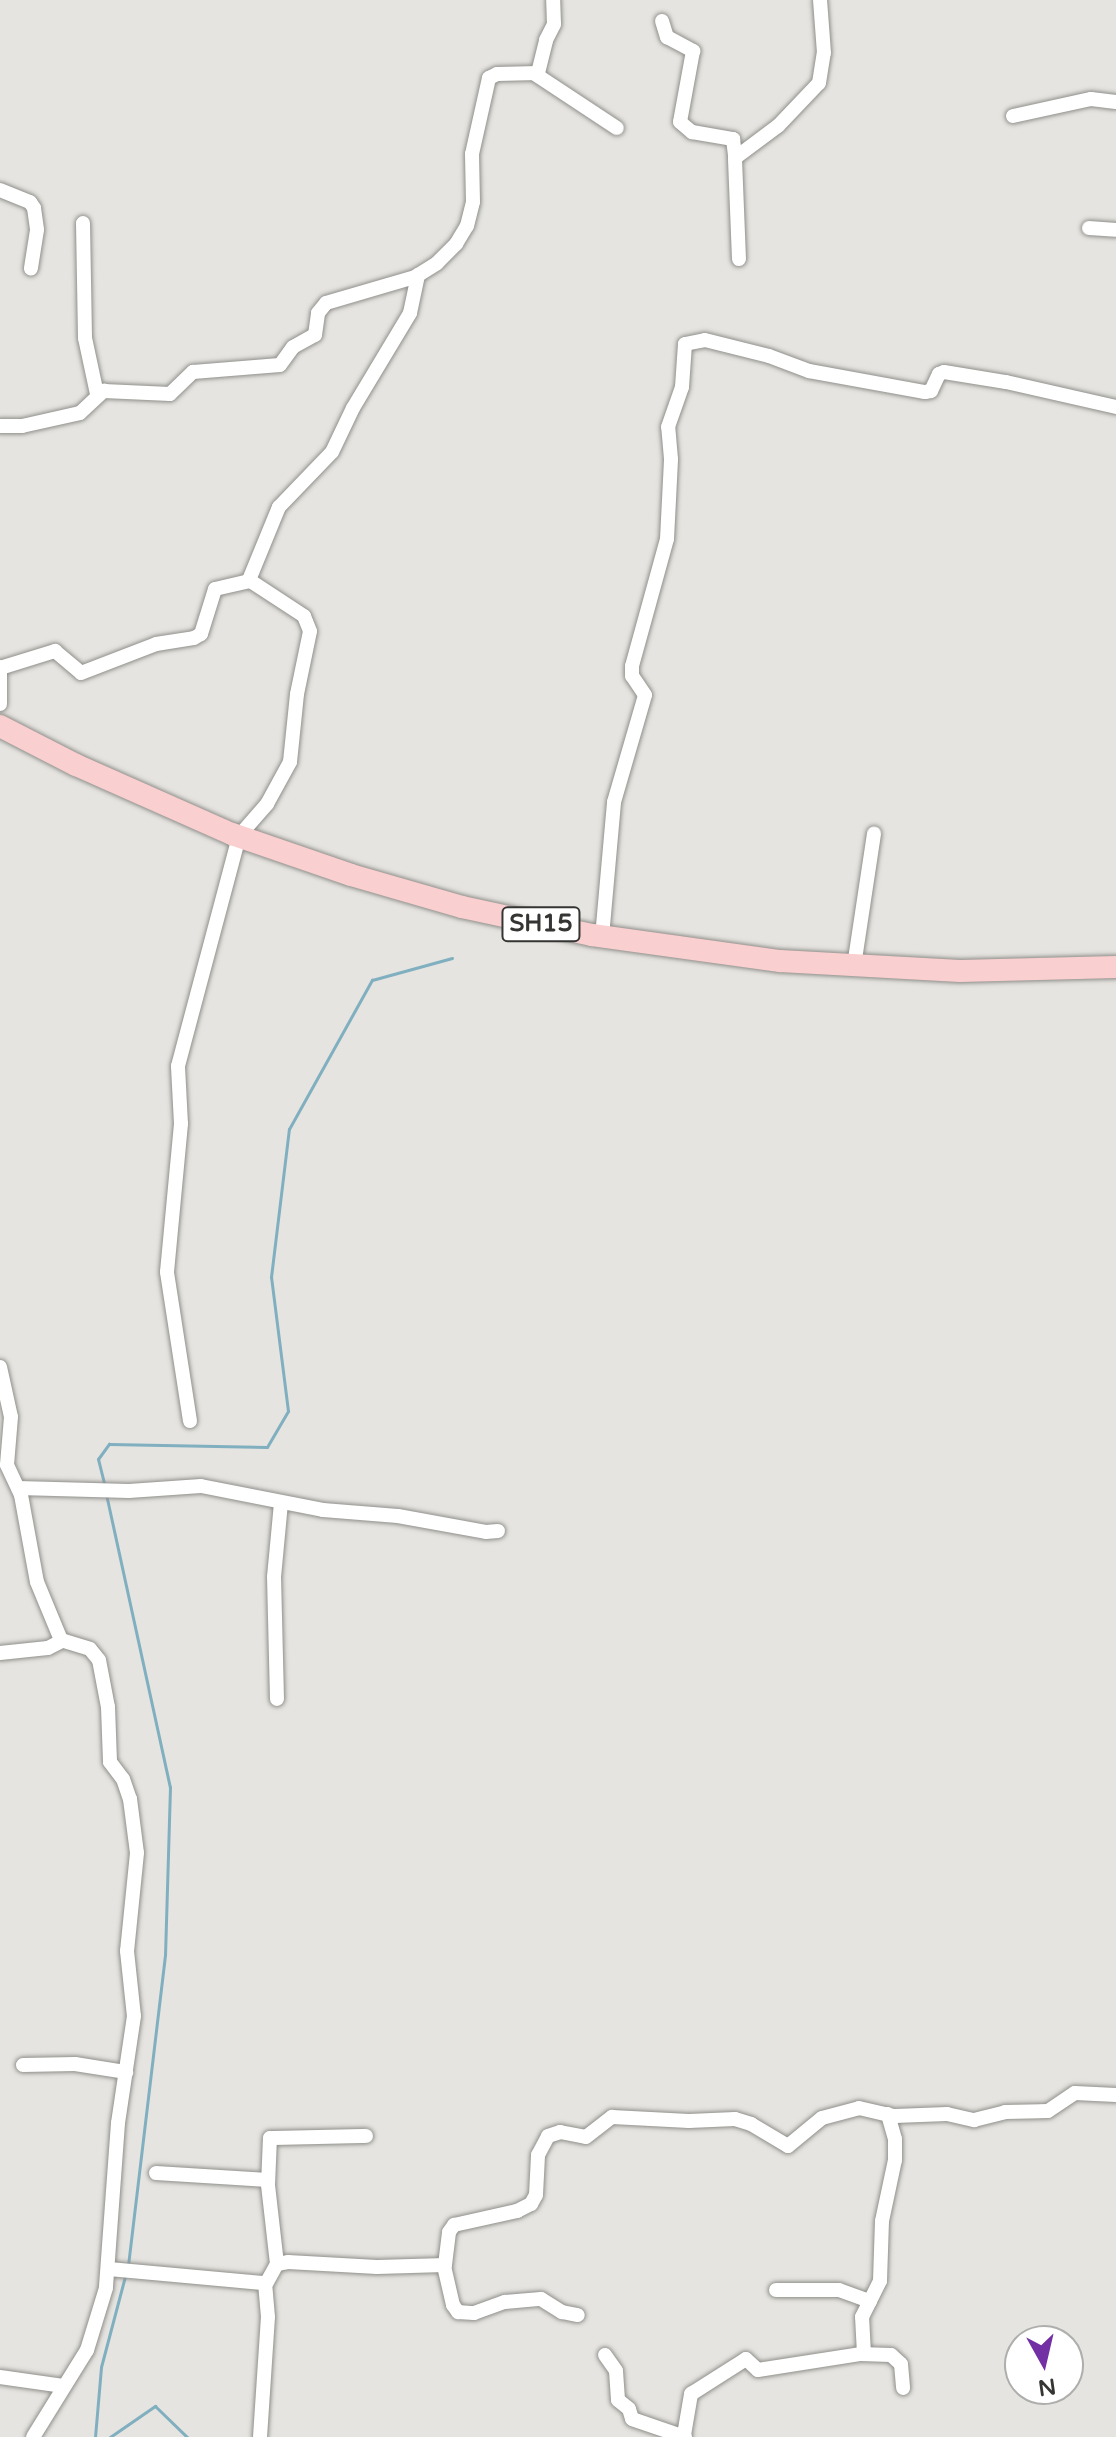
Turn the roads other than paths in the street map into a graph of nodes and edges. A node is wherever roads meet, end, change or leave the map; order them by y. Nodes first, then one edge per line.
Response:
1 (553, 0) edge
2 (820, 0) edge
3 (662, 21) dead end
4 (535, 74) junction
5 (1116, 102) edge
6 (1013, 116) dead end
7 (617, 128) dead end
8 (735, 156) junction
9 (0, 190) edge
10 (83, 223) dead end
11 (1089, 228) dead end
12 (1116, 230) edge
13 (739, 259) dead end
14 (31, 269) dead end
15 (418, 275) junction
16 (97, 394) junction
17 (1116, 407) edge
18 (0, 426) edge
19 (249, 581) junction
20 (0, 668) edge
21 (0, 704) edge
22 (0, 726) edge
23 (874, 834) dead end
24 (239, 836) junction
25 (602, 937) junction
26 (854, 966) junction
27 (1116, 967) edge
28 (0, 1367) edge
29 (190, 1421) dead end
30 (3, 1465) edge
31 (18, 1488) junction
32 (281, 1503) junction
33 (498, 1531) dead end
34 (62, 1641) junction
35 (0, 1653) edge
36 (277, 1699) dead end
37 (23, 2065) dead end
38 (126, 2072) junction
39 (1116, 2095) edge
40 (888, 2114) junction
41 (366, 2136) dead end
42 (156, 2173) dead end
43 (268, 2180) junction
44 (277, 2264) junction
45 (444, 2266) junction
46 (109, 2269) junction
47 (265, 2283) junction
48 (776, 2290) dead end
49 (870, 2301) junction
50 (578, 2315) dead end
51 (864, 2354) junction
52 (605, 2355) dead end
53 (0, 2377) edge
54 (63, 2386) junction
55 (903, 2388) dead end
56 (684, 2436) edge
57 (33, 2437) edge
58 (260, 2437) edge

1 - 4 street
2 - 8 street
3 - 8 street
4 - 7 street
4 - 15 street
5 - 6 street
8 - 13 street
9 - 14 street
10 - 16 street
11 - 12 street
15 - 16 street
15 - 19 street
16 - 18 street
17 - 25 street
19 - 20 street
19 - 24 street
20 - 21 street
22 - 24 main road, SH15
23 - 26 street
24 - 25 main road, SH15
24 - 29 street
25 - 26 main road, SH15
26 - 27 main road, SH15
28 - 30 street
30 - 31 street
31 - 32 street
31 - 34 street
32 - 33 street
32 - 36 street
34 - 35 street
34 - 38 street
37 - 38 street
38 - 46 street
39 - 40 street
40 - 45 street
40 - 49 street
41 - 43 street
42 - 43 street
43 - 44 street
44 - 45 street
44 - 47 street
45 - 50 street
46 - 47 street
46 - 54 street
47 - 58 street
48 - 49 street
49 - 51 street
51 - 55 street
51 - 56 street
52 - 56 street
53 - 54 street
54 - 57 street

